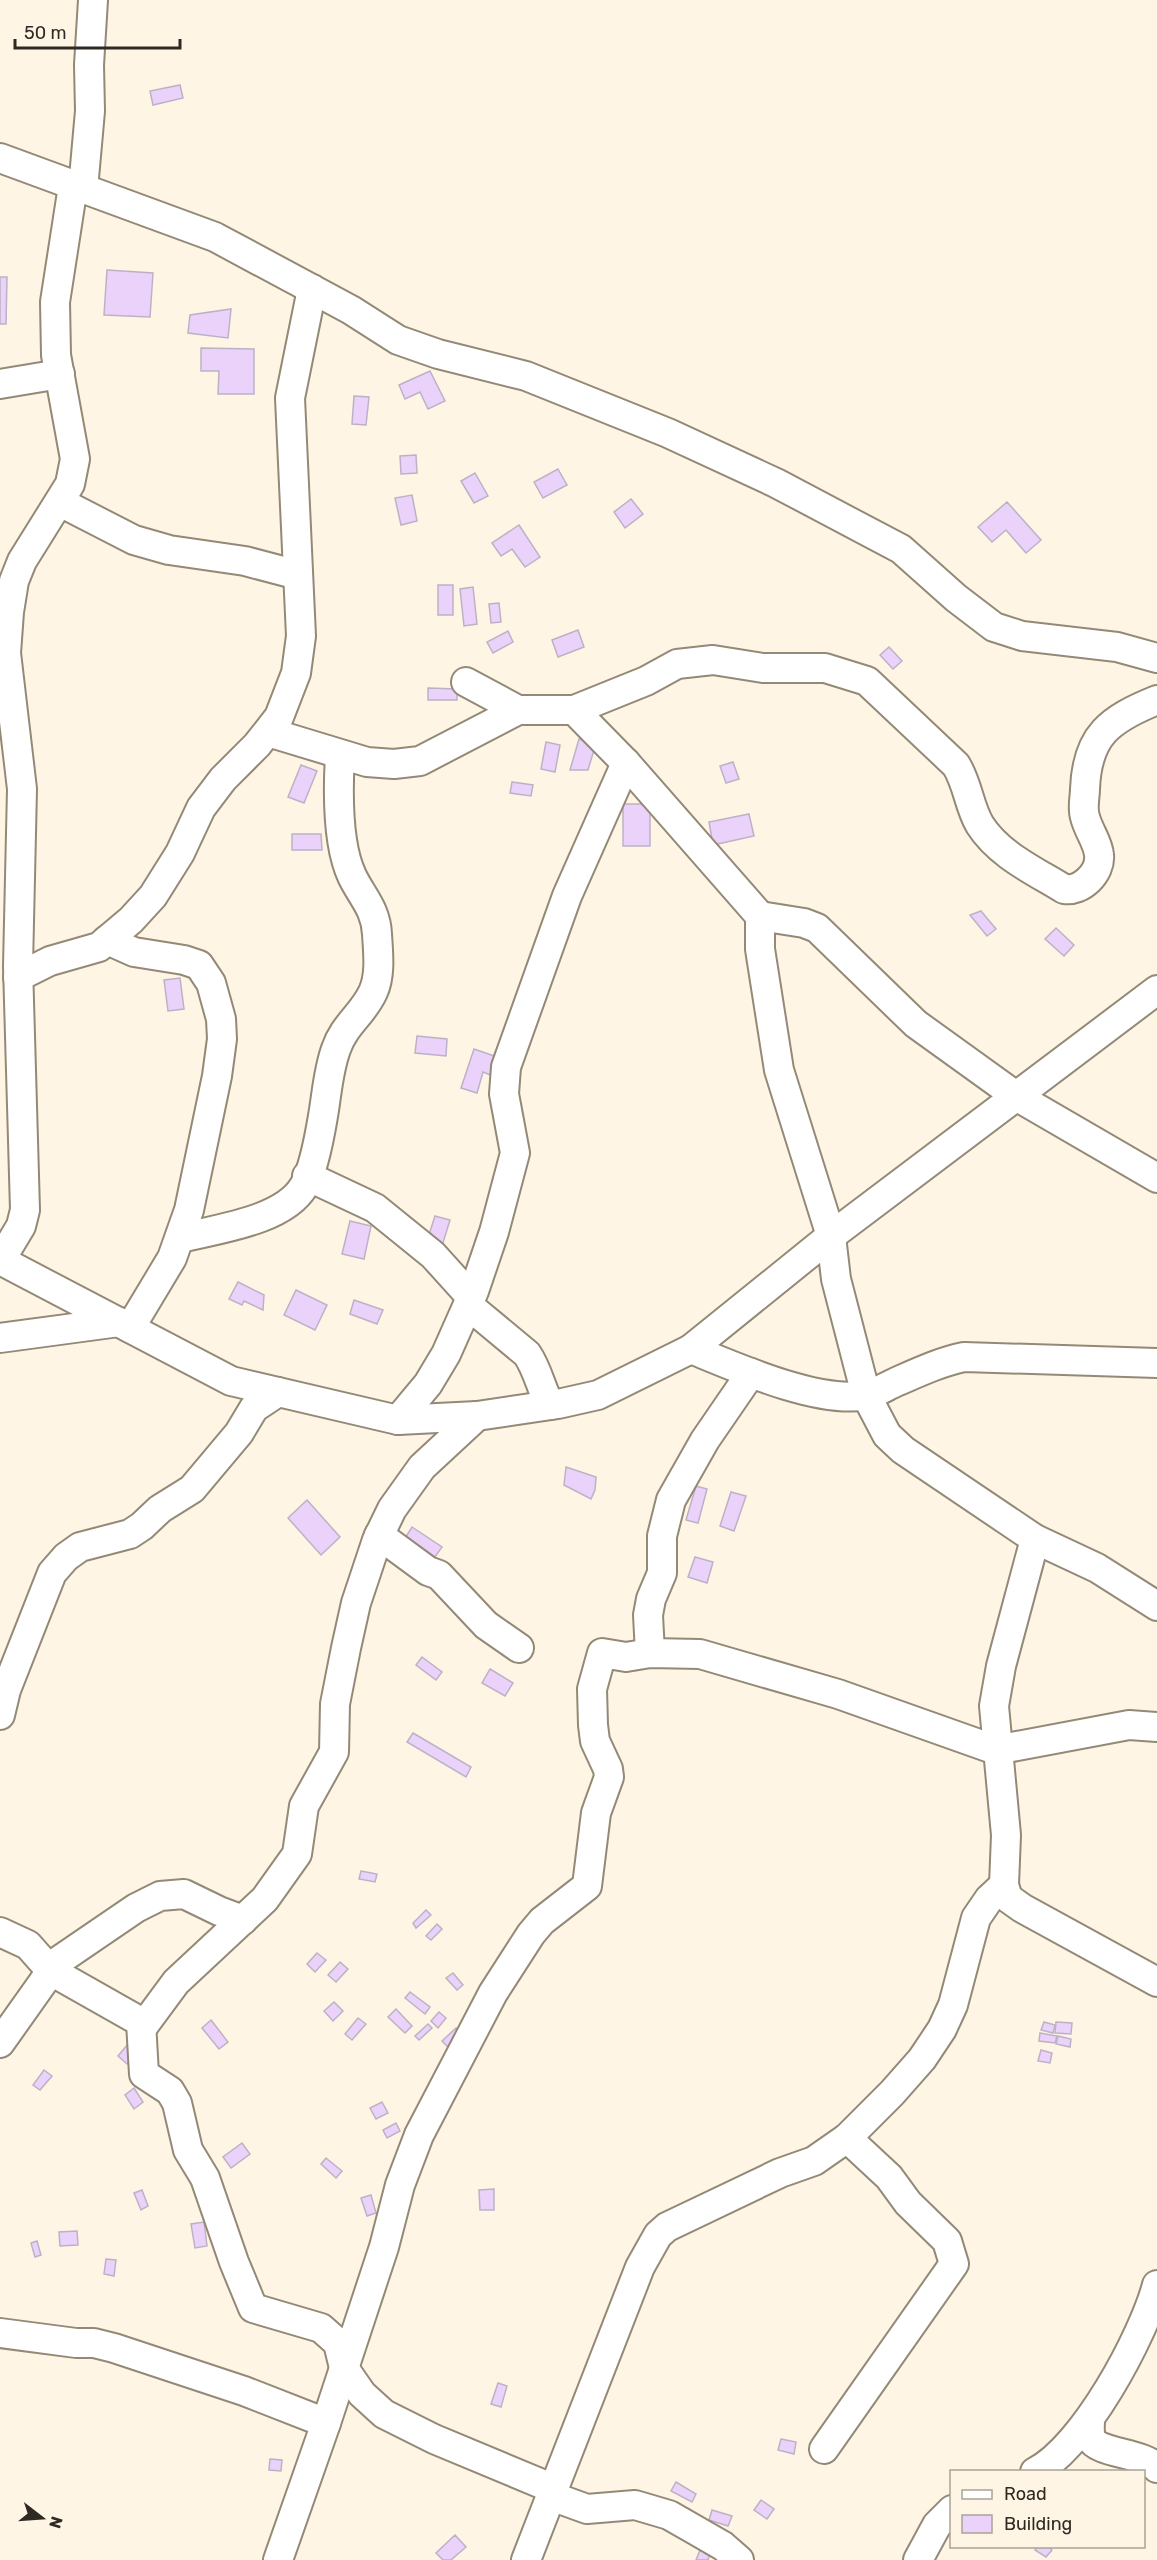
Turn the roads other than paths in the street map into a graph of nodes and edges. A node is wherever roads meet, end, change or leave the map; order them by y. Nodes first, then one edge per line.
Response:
1 (93, 0) edge
2 (0, 158) edge
3 (78, 188) junction
4 (312, 289) junction
5 (60, 374) junction
6 (0, 384) edge
7 (60, 502) junction
8 (298, 575) junction
9 (4, 614) edge
10 (1157, 658) edge
11 (466, 682) dead end
12 (1157, 700) edge
13 (518, 710) junction
14 (574, 711) junction
15 (268, 732) junction
16 (340, 755) junction
17 (626, 763) junction
18 (760, 915) junction
19 (107, 940) junction
20 (18, 977) junction
21 (1157, 990) edge
22 (1016, 1096) junction
23 (307, 1176) junction
24 (1157, 1178) edge
25 (831, 1236) junction
26 (181, 1238) junction
27 (0, 1260) edge
28 (470, 1301) junction
29 (124, 1325) junction
30 (0, 1338) edge
31 (691, 1349) junction
32 (1157, 1363) edge
33 (751, 1373) junction
34 (278, 1392) junction
35 (866, 1395) junction
36 (550, 1405) junction
37 (477, 1416) junction
38 (398, 1420) junction
39 (379, 1535) junction
40 (1035, 1539) junction
41 (1157, 1606) edge
42 (519, 1648) dead end
43 (650, 1653) junction
44 (0, 1715) edge
45 (1157, 1727) edge
46 (996, 1750) junction
47 (1004, 1884) junction
48 (243, 1920) junction
49 (0, 1932) edge
50 (49, 1970) junction
51 (1157, 1982) edge
52 (142, 2028) junction
53 (0, 2043) edge
54 (847, 2138) junction
55 (1157, 2285) edge
56 (0, 2332) edge
57 (344, 2368) junction
58 (1089, 2419) junction
59 (326, 2423) junction
60 (824, 2449) dead end
61 (1157, 2468) edge
62 (1038, 2470) edge
63 (552, 2492) junction
64 (950, 2511) edge
65 (278, 2560) edge
66 (526, 2560) edge
67 (739, 2560) edge
68 (918, 2560) edge

1 - 3 street
2 - 3 street
3 - 4 street
3 - 5 street
4 - 8 street
4 - 10 street
5 - 6 street
5 - 7 street
7 - 8 street
7 - 9 street
8 - 15 street
9 - 20 street
11 - 13 street
12 - 14 street
13 - 14 street
13 - 16 street
14 - 17 street
15 - 16 street
15 - 19 street
16 - 23 street
17 - 18 street
17 - 28 street
18 - 22 street
18 - 25 street
19 - 20 street
19 - 26 street
20 - 27 street
21 - 22 street
22 - 24 street
22 - 25 street
23 - 26 street
23 - 28 street
25 - 31 street
25 - 35 street
26 - 29 street
27 - 29 street
28 - 36 street
28 - 38 street
29 - 30 street
29 - 34 street
31 - 33 street
31 - 36 street
32 - 35 street
33 - 35 street
33 - 43 street
34 - 38 street
34 - 44 street
35 - 40 street
36 - 37 street
37 - 38 street
37 - 39 street
39 - 42 street
39 - 48 street
40 - 41 street
40 - 46 street
43 - 46 street
43 - 57 street
45 - 46 street
46 - 47 street
47 - 51 street
47 - 54 street
48 - 50 street
48 - 52 street
49 - 50 street
50 - 52 street
50 - 53 street
52 - 57 street
54 - 60 street
54 - 63 street
55 - 58 street
56 - 59 street
57 - 59 street
57 - 63 street
58 - 61 street
58 - 62 street
59 - 65 street
63 - 66 street
63 - 67 street
64 - 68 street

